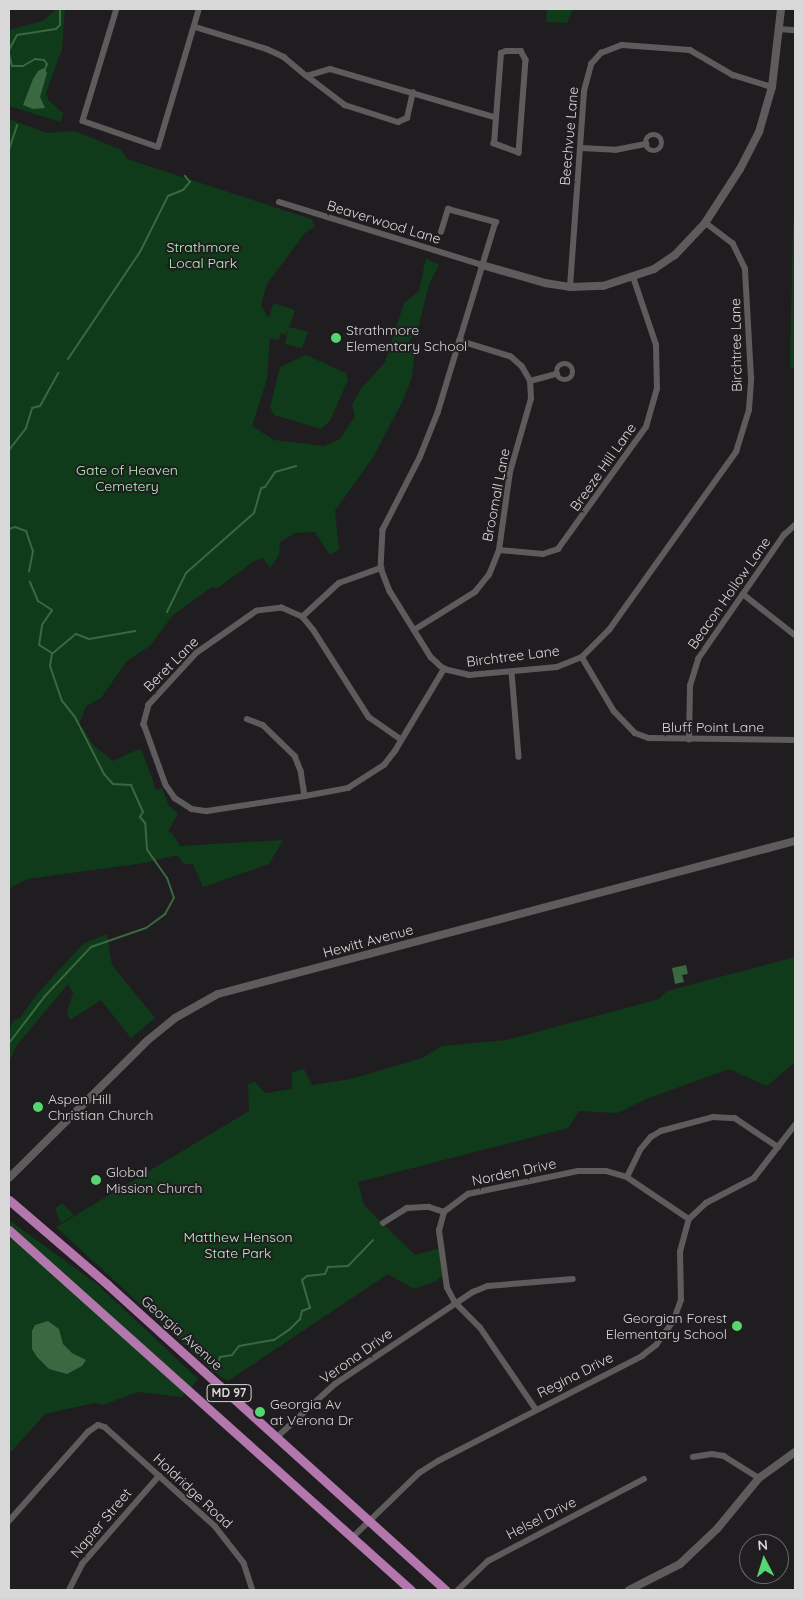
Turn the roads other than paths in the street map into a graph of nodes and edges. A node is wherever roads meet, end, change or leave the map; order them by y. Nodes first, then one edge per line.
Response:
1 (117, 9) edge
2 (200, 9) edge
3 (781, 9) edge
4 (195, 27) junction
5 (779, 29) junction
6 (795, 30) edge
7 (307, 76) junction
8 (772, 87) junction
9 (413, 93) junction
10 (494, 117) junction
11 (646, 144) dead end
12 (581, 148) junction
13 (279, 202) dead end
14 (705, 223) junction
15 (441, 232) dead end
16 (482, 265) junction
17 (633, 277) junction
18 (570, 287) junction
19 (459, 341) junction
20 (558, 374) dead end
21 (530, 381) junction
22 (795, 525) edge
23 (498, 550) junction
24 (382, 568) junction
25 (743, 594) junction
26 (302, 617) junction
27 (414, 630) junction
28 (795, 635) edge
29 (582, 657) junction
30 (444, 669) junction
31 (512, 672) junction
32 (247, 720) dead end
33 (401, 740) junction
34 (689, 740) junction
35 (795, 740) edge
36 (519, 757) dead end
37 (305, 796) junction
38 (795, 841) edge
39 (795, 1125) edge
40 (778, 1147) junction
41 (627, 1177) junction
42 (9, 1178) edge
43 (9, 1200) edge
44 (444, 1212) junction
45 (689, 1219) junction
46 (383, 1223) dead end
47 (9, 1230) edge
48 (573, 1279) dead end
49 (455, 1303) junction
50 (536, 1410) junction
51 (277, 1437) junction
52 (795, 1452) edge
53 (693, 1457) dead end
54 (159, 1476) junction
55 (759, 1478) junction
56 (644, 1479) dead end
57 (9, 1521) edge
58 (369, 1521) junction
59 (353, 1537) junction
60 (405, 1589) edge
61 (69, 1590) edge
62 (253, 1590) edge
63 (445, 1590) edge
64 (458, 1590) edge
65 (629, 1590) edge

1 - 4 street
2 - 4 street
3 - 5 street, Beaverwood Lane
4 - 7 street
5 - 6 street
5 - 8 street, Beaverwood Lane
7 - 9 street
7 - 9 street
8 - 12 street, Beechvue Lane
8 - 14 street, Beaverwood Lane
9 - 10 street
10 - 10 street
11 - 12 street
12 - 18 street, Beechvue Lane
13 - 16 street, Beaverwood Lane
14 - 17 street, Beaverwood Lane
14 - 29 street, Birchtree Lane
15 - 16 street, Beaverwood Lane
16 - 18 street, Beaverwood Lane
16 - 19 street
17 - 18 street, Beaverwood Lane
17 - 23 street, Breeze Hill Lane
19 - 21 street
19 - 24 street
20 - 21 street
21 - 23 street, Broomall Lane
22 - 25 street, Beacon Hollow Lane
23 - 27 street, Broomall Lane
24 - 26 street
24 - 27 street
25 - 28 street
25 - 34 street, Beacon Hollow Lane
26 - 33 street
26 - 37 street, Beret Lane
27 - 30 street
29 - 31 street, Birchtree Lane
29 - 34 street, Bluff Point Lane
30 - 31 street, Birchtree Lane
30 - 33 street, Beret Lane
31 - 36 street
32 - 37 street
33 - 37 street, Beret Lane
34 - 35 street, Bluff Point Lane
38 - 42 street, Hewitt Avenue
39 - 40 street
40 - 41 street
40 - 45 street
41 - 44 street, Norden Drive
41 - 45 street, Norden Drive
43 - 51 main road, Georgia Avenue / MD 97
44 - 46 street
44 - 49 street
45 - 50 street, Regina Drive
47 - 59 main road, MD 97
48 - 49 street, Verona Drive
49 - 50 street
49 - 51 street, Verona Drive
50 - 58 street, Regina Drive
51 - 58 main road, Georgia Avenue / MD 97
52 - 55 street
53 - 55 street
54 - 57 street, Holdridge Road
54 - 61 street, Napier Street
54 - 62 street, Holdridge Road
55 - 65 street
56 - 64 street, Helsel Drive
58 - 59 street, Regina Drive
58 - 63 main road, Georgia Avenue / MD 97
59 - 60 main road, MD 97

